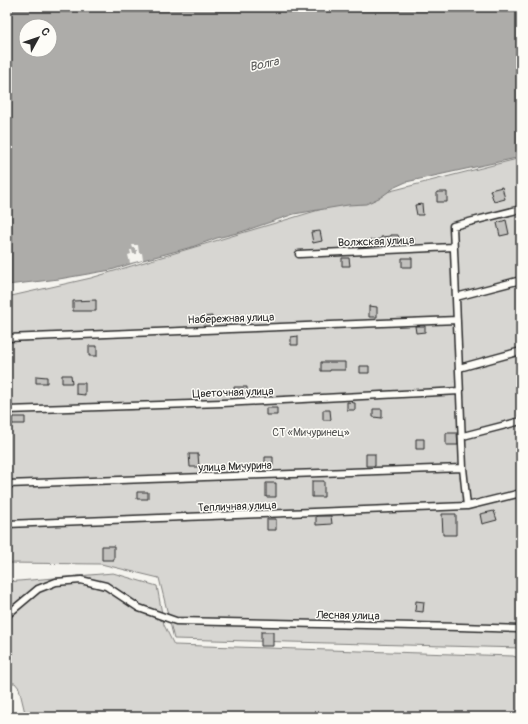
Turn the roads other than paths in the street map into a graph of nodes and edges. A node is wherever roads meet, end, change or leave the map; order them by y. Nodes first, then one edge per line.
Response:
1 (521, 209) edge
2 (454, 247) junction
3 (299, 254) dead end
4 (521, 280) edge
5 (456, 297) junction
6 (457, 320) junction
7 (7, 338) edge
8 (521, 351) edge
9 (459, 368) junction
10 (460, 391) junction
11 (7, 410) edge
12 (521, 421) edge
13 (463, 436) junction
14 (463, 468) junction
15 (7, 484) edge
16 (521, 493) edge
17 (467, 506) junction
18 (7, 524) edge
19 (7, 615) edge
20 (520, 630) edge

1 - 2 street
2 - 3 street, Волжская улица
2 - 5 street
4 - 5 street
5 - 6 street
6 - 7 street, Набережная улица
6 - 9 street
8 - 9 street
9 - 10 street
10 - 11 street, Цветочная улица
10 - 13 street
12 - 13 street
13 - 14 street
14 - 15 street, улица Мичурина
14 - 17 street
16 - 17 street, Тепличная улица
17 - 18 street, Тепличная улица
19 - 20 street, Лесная улица

